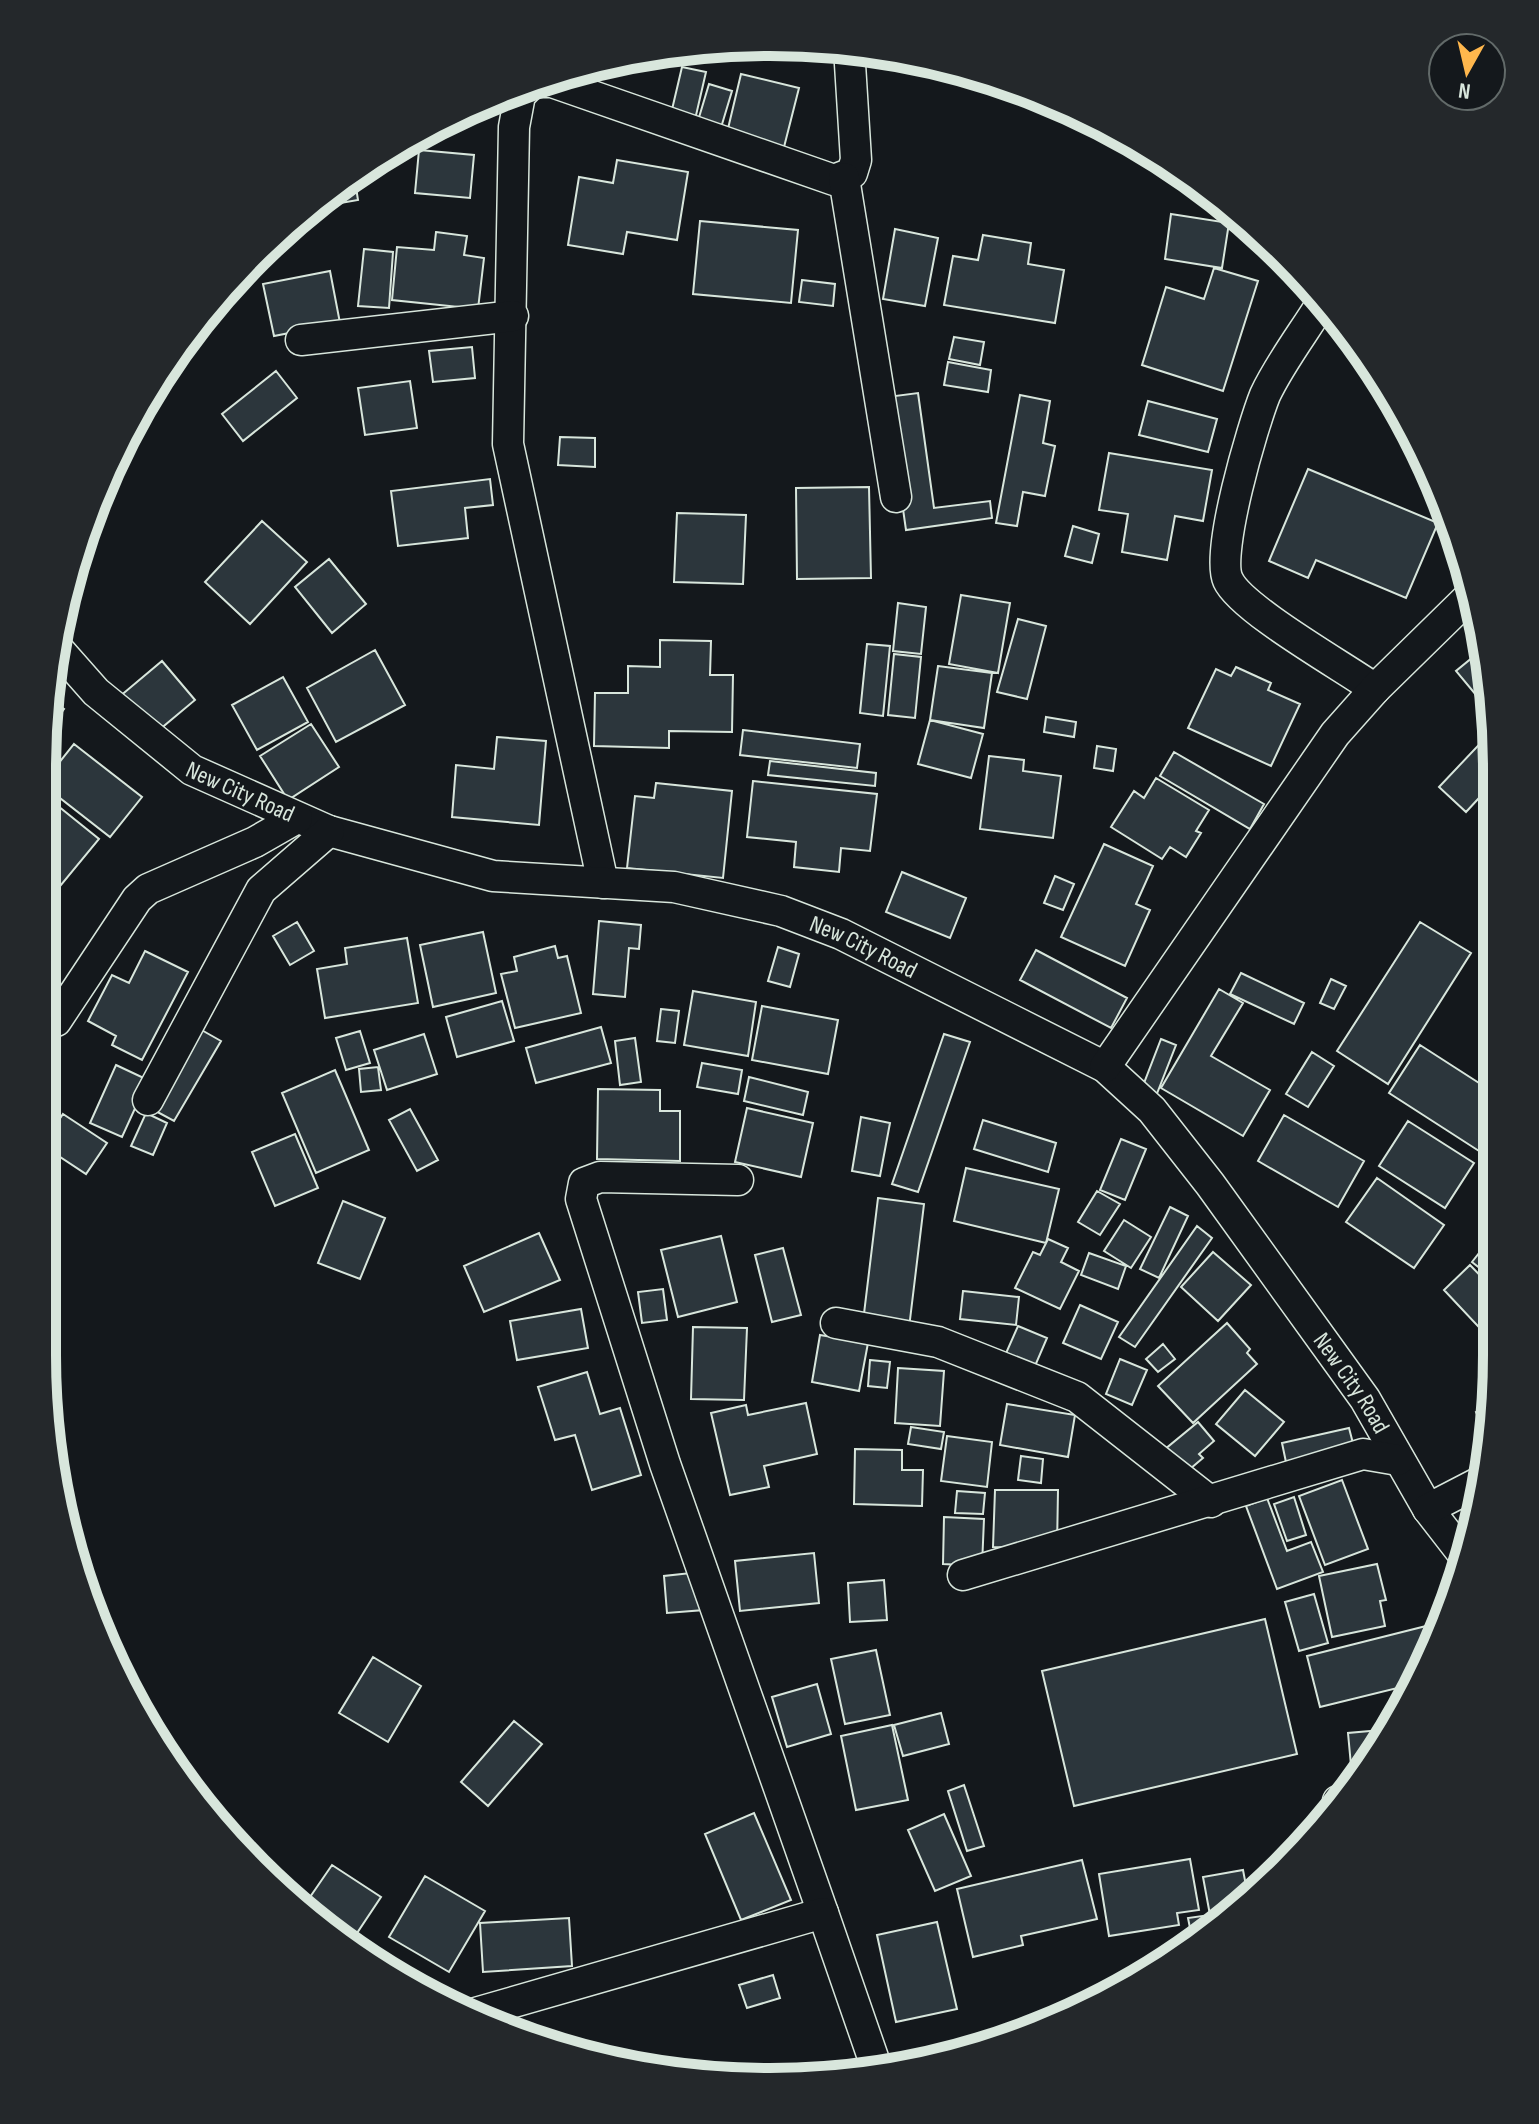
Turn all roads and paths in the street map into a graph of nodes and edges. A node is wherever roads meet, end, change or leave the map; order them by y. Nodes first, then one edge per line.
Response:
1 (850, 61) edge
2 (565, 86) edge
3 (519, 102) edge
4 (844, 178) junction
5 (1317, 312) edge
6 (513, 316) junction
7 (301, 340) dead end
8 (896, 497) dead end
9 (1463, 603) edge
10 (65, 657) edge
11 (1375, 689) junction
12 (297, 818) junction
13 (329, 831) junction
14 (603, 883) junction
15 (56, 1021) dead end
16 (1105, 1067) junction
17 (148, 1100) dead end
18 (738, 1180) dead end
19 (836, 1323) dead end
20 (1398, 1460) junction
21 (1470, 1487) edge
22 (1211, 1502) junction
23 (1428, 1509) junction
24 (1457, 1546) edge
25 (963, 1575) dead end
26 (823, 1913) junction
27 (487, 2010) edge
28 (874, 2060) edge

1 - 4 street
2 - 4 street
3 - 6 street
4 - 8 street
5 - 11 street
6 - 7 street
6 - 14 street
9 - 11 street
10 - 12 street, New City Road
11 - 16 street
12 - 13 street, New City Road
12 - 15 street
13 - 14 street, New City Road
13 - 17 street
14 - 16 street, New City Road
16 - 20 street, New City Road
18 - 26 street
19 - 22 street
20 - 22 street
20 - 23 street, New City Road
21 - 23 street
22 - 25 street
23 - 24 street, New City Road
26 - 27 street
26 - 28 street

